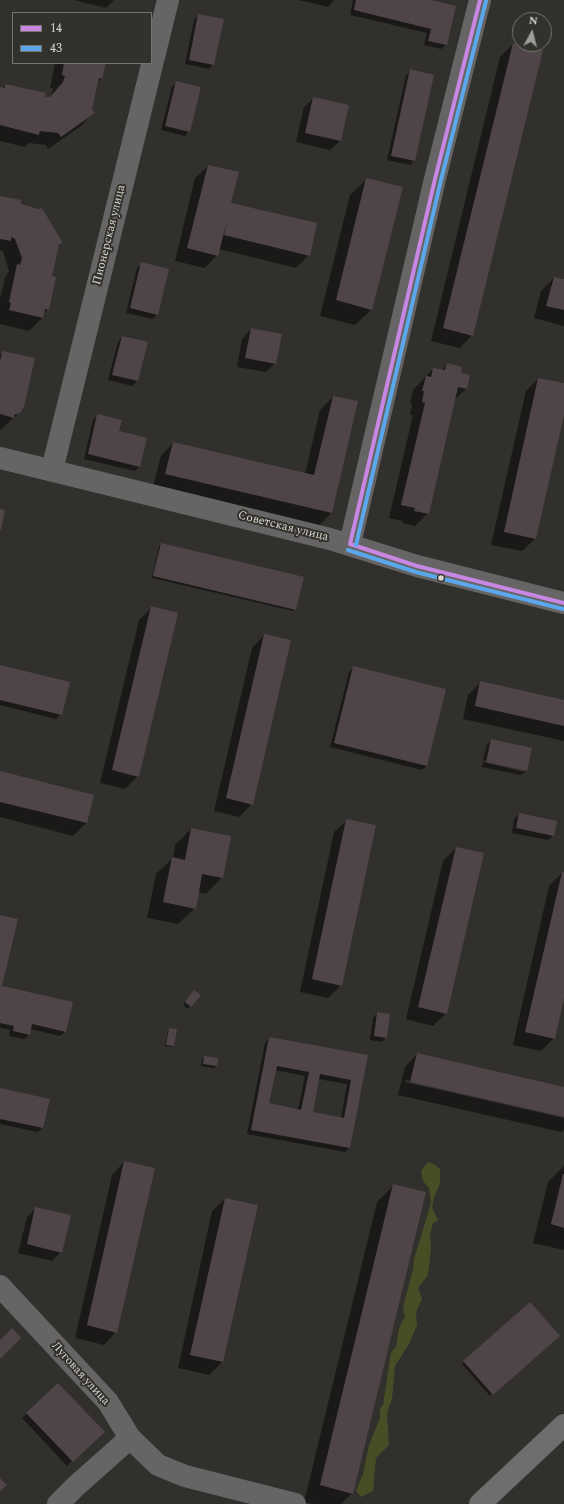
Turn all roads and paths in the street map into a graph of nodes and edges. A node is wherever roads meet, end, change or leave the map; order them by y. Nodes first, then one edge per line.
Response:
1 (168, 0) edge
2 (480, 0) edge
3 (0, 458) edge
4 (52, 470) junction
5 (350, 544) junction
6 (564, 603) edge
7 (0, 1286) edge
8 (564, 1425) edge
9 (130, 1438) junction
10 (58, 1504) edge
11 (295, 1504) edge
12 (480, 1504) edge

1 - 4 street, Пионерская улица
2 - 5 street
3 - 4 street, Советская улица
4 - 5 street, Советская улица
5 - 6 street, Советская улица
7 - 9 street, Луговая улица
8 - 12 main road
9 - 10 street
9 - 11 street, Луговая улица

